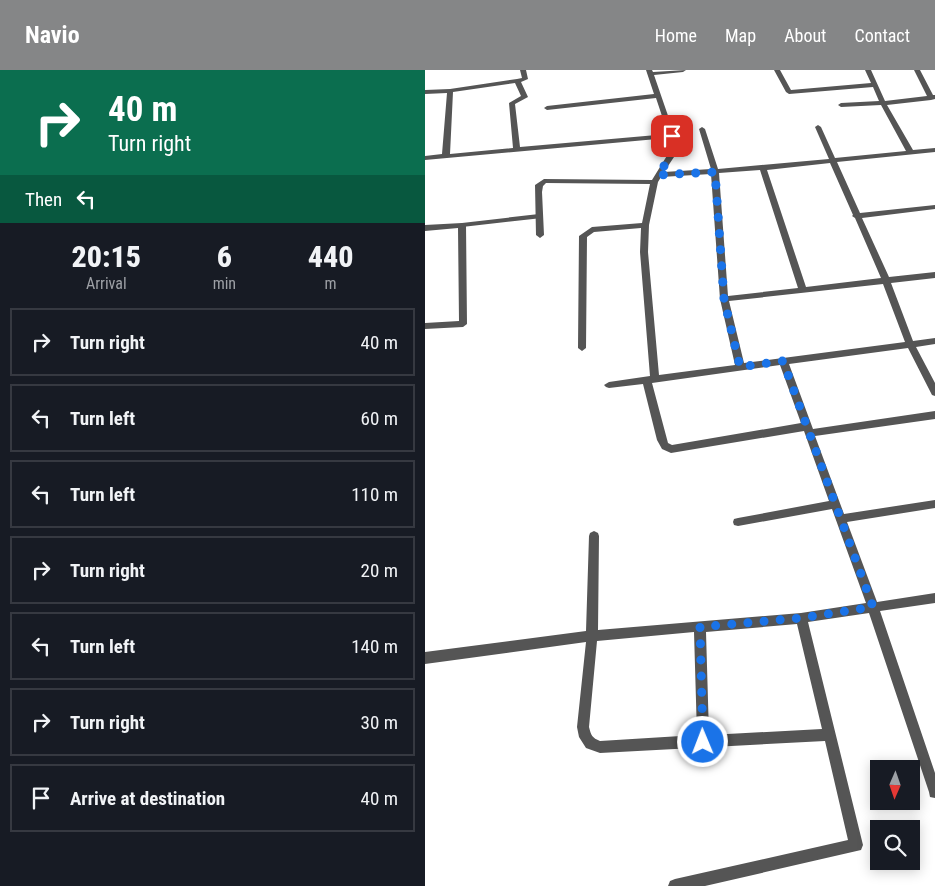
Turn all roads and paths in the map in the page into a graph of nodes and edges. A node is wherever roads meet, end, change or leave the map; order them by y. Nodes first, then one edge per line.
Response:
1 (523, 70) edge
2 (683, 70) edge
3 (777, 70) edge
4 (868, 70) edge
5 (917, 70) edge
6 (649, 72) edge
7 (517, 81) junction
8 (875, 85) junction
9 (450, 91) junction
10 (425, 92) edge
11 (658, 96) junction
12 (933, 97) edge
13 (883, 103) junction
14 (841, 105) dead end
15 (547, 108) dead end
16 (818, 127) dead end
17 (701, 129) dead end
18 (672, 136) junction
19 (517, 149) junction
20 (935, 150) edge
21 (911, 153) junction
22 (446, 155) junction
23 (425, 158) edge
24 (834, 162) junction
25 (763, 168) junction
26 (715, 172) junction
27 (656, 178) junction
28 (935, 207) edge
29 (539, 216) junction
30 (856, 216) junction
31 (462, 225) junction
32 (645, 225) junction
33 (425, 228) edge
34 (540, 235) dead end
35 (935, 275) edge
36 (886, 280) junction
37 (803, 290) junction
38 (724, 299) junction
39 (425, 326) edge
40 (935, 341) edge
41 (910, 344) junction
42 (582, 348) dead end
43 (783, 361) junction
44 (740, 367) junction
45 (651, 380) junction
46 (609, 385) dead end
47 (935, 392) edge
48 (935, 415) edge
49 (809, 430) junction
50 (835, 504) junction
51 (935, 504) edge
52 (840, 519) junction
53 (738, 522) dead end
54 (594, 536) dead end
55 (935, 598) edge
56 (873, 607) junction
57 (801, 618) junction
58 (700, 627) junction
59 (592, 636) junction
60 (425, 658) edge
61 (830, 735) junction
62 (703, 742) junction
63 (935, 792) edge
64 (675, 886) edge

1 - 7 street
2 - 6 street
3 - 8 street
4 - 8 street
5 - 12 street
6 - 11 street
7 - 9 street
7 - 19 street
8 - 13 street
9 - 10 street
9 - 22 street
11 - 15 street
11 - 18 street
12 - 13 street
13 - 14 street
13 - 21 street
16 - 24 street
17 - 26 street
18 - 19 street
18 - 27 street
19 - 22 street
20 - 21 street
21 - 24 street
22 - 23 street
24 - 25 street
24 - 30 street
25 - 26 street
25 - 37 street
26 - 27 street
26 - 38 street
27 - 29 street
27 - 32 street
28 - 30 street
29 - 31 street
29 - 34 street
30 - 36 street
31 - 33 street
31 - 39 street
32 - 42 street
32 - 45 street
35 - 36 street
36 - 37 street
36 - 41 street
37 - 38 street
38 - 44 street
40 - 41 street
41 - 43 street
41 - 47 street
43 - 44 street
43 - 49 street
44 - 45 street
45 - 46 street
45 - 49 street
48 - 49 street
49 - 50 street
50 - 52 street
50 - 53 street
51 - 52 street
52 - 56 street
54 - 59 street
55 - 56 street
56 - 57 street
56 - 63 street
57 - 58 street
57 - 61 street
58 - 59 street
58 - 62 street
59 - 60 street
59 - 62 street
61 - 62 street
61 - 64 street

